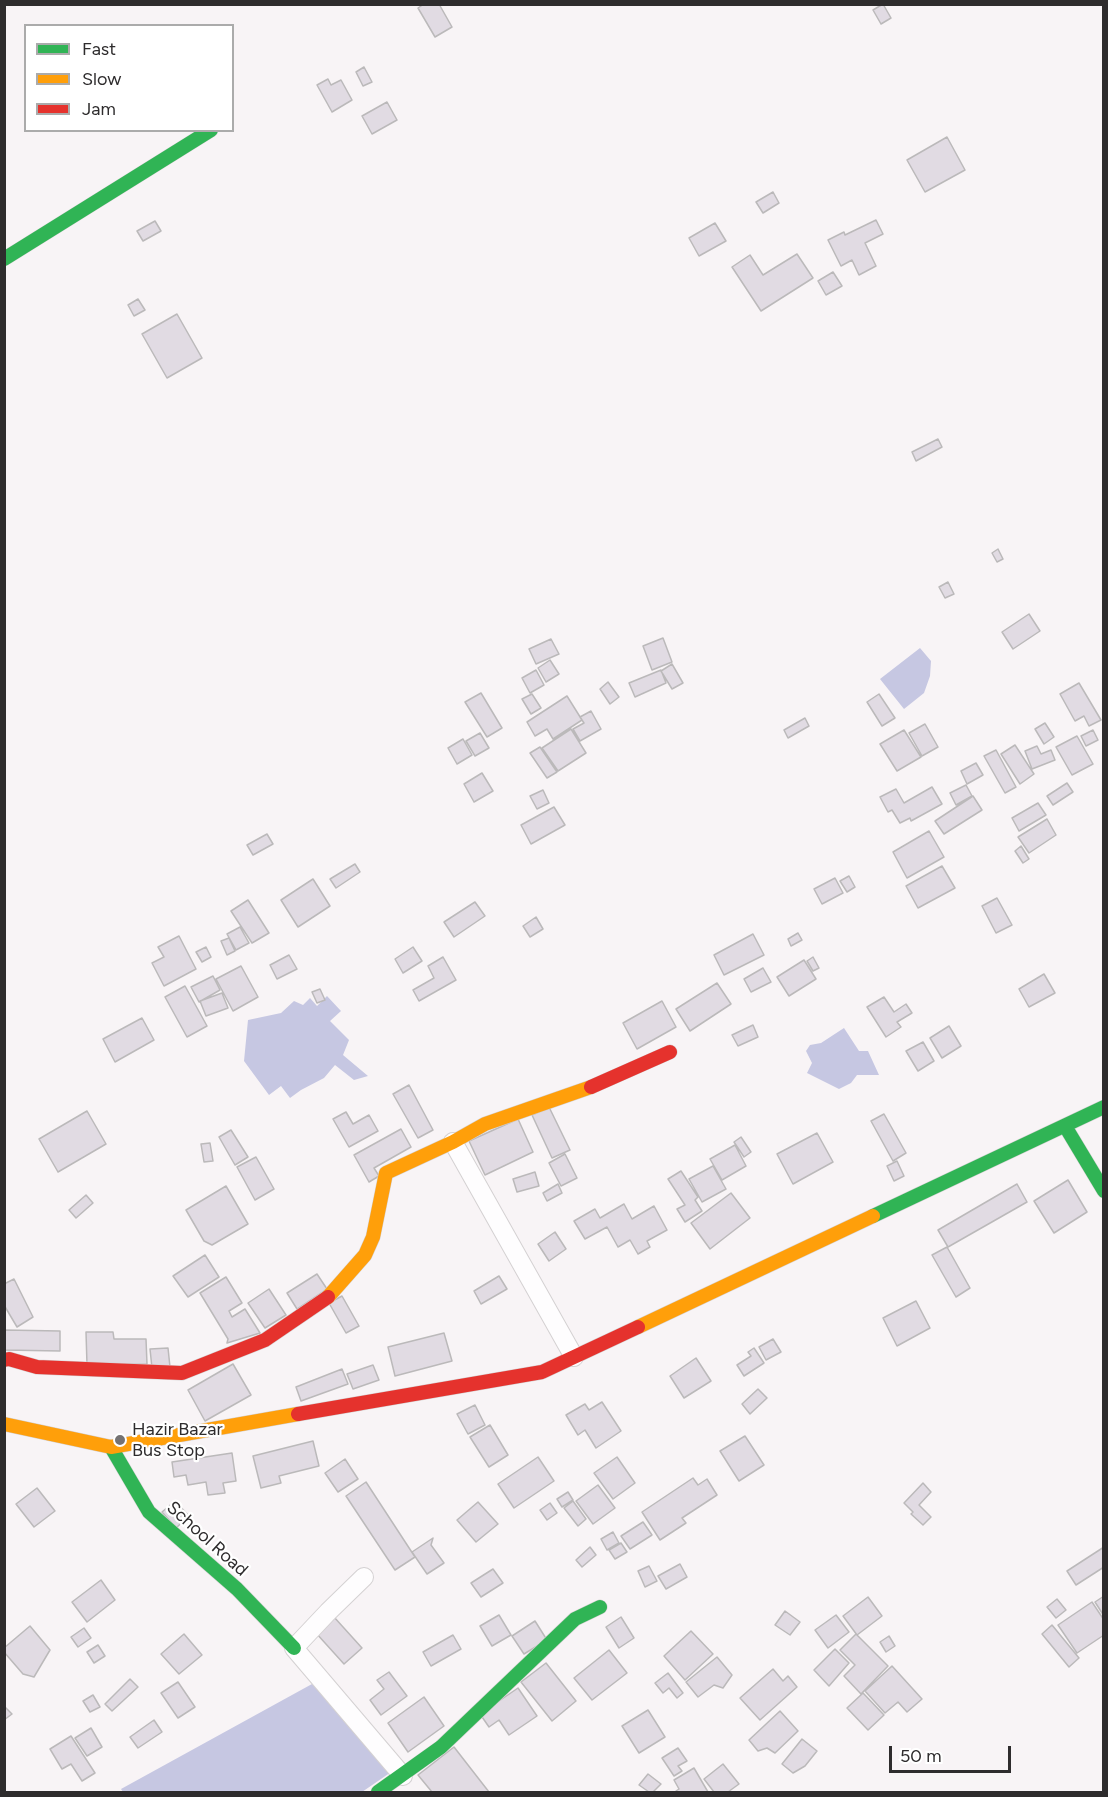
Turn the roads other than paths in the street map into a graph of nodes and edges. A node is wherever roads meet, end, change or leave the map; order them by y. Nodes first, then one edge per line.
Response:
1 (208, 132) edge
2 (4, 259) edge
3 (670, 1052) dead end
4 (1104, 1107) edge
5 (1065, 1126) junction
6 (453, 1142) junction
7 (1104, 1191) edge
8 (574, 1357) junction
9 (4, 1360) edge
10 (4, 1424) edge
11 (111, 1447) junction
12 (364, 1577) dead end
13 (600, 1607) dead end
14 (294, 1648) junction
15 (403, 1776) junction
16 (378, 1792) edge

1 - 2 street
3 - 6 street
4 - 5 street
5 - 7 street
5 - 8 street
6 - 8 street
6 - 9 street
8 - 11 street
10 - 11 street
11 - 14 street, School Road
12 - 14 street
13 - 15 street
14 - 15 street
15 - 16 street

